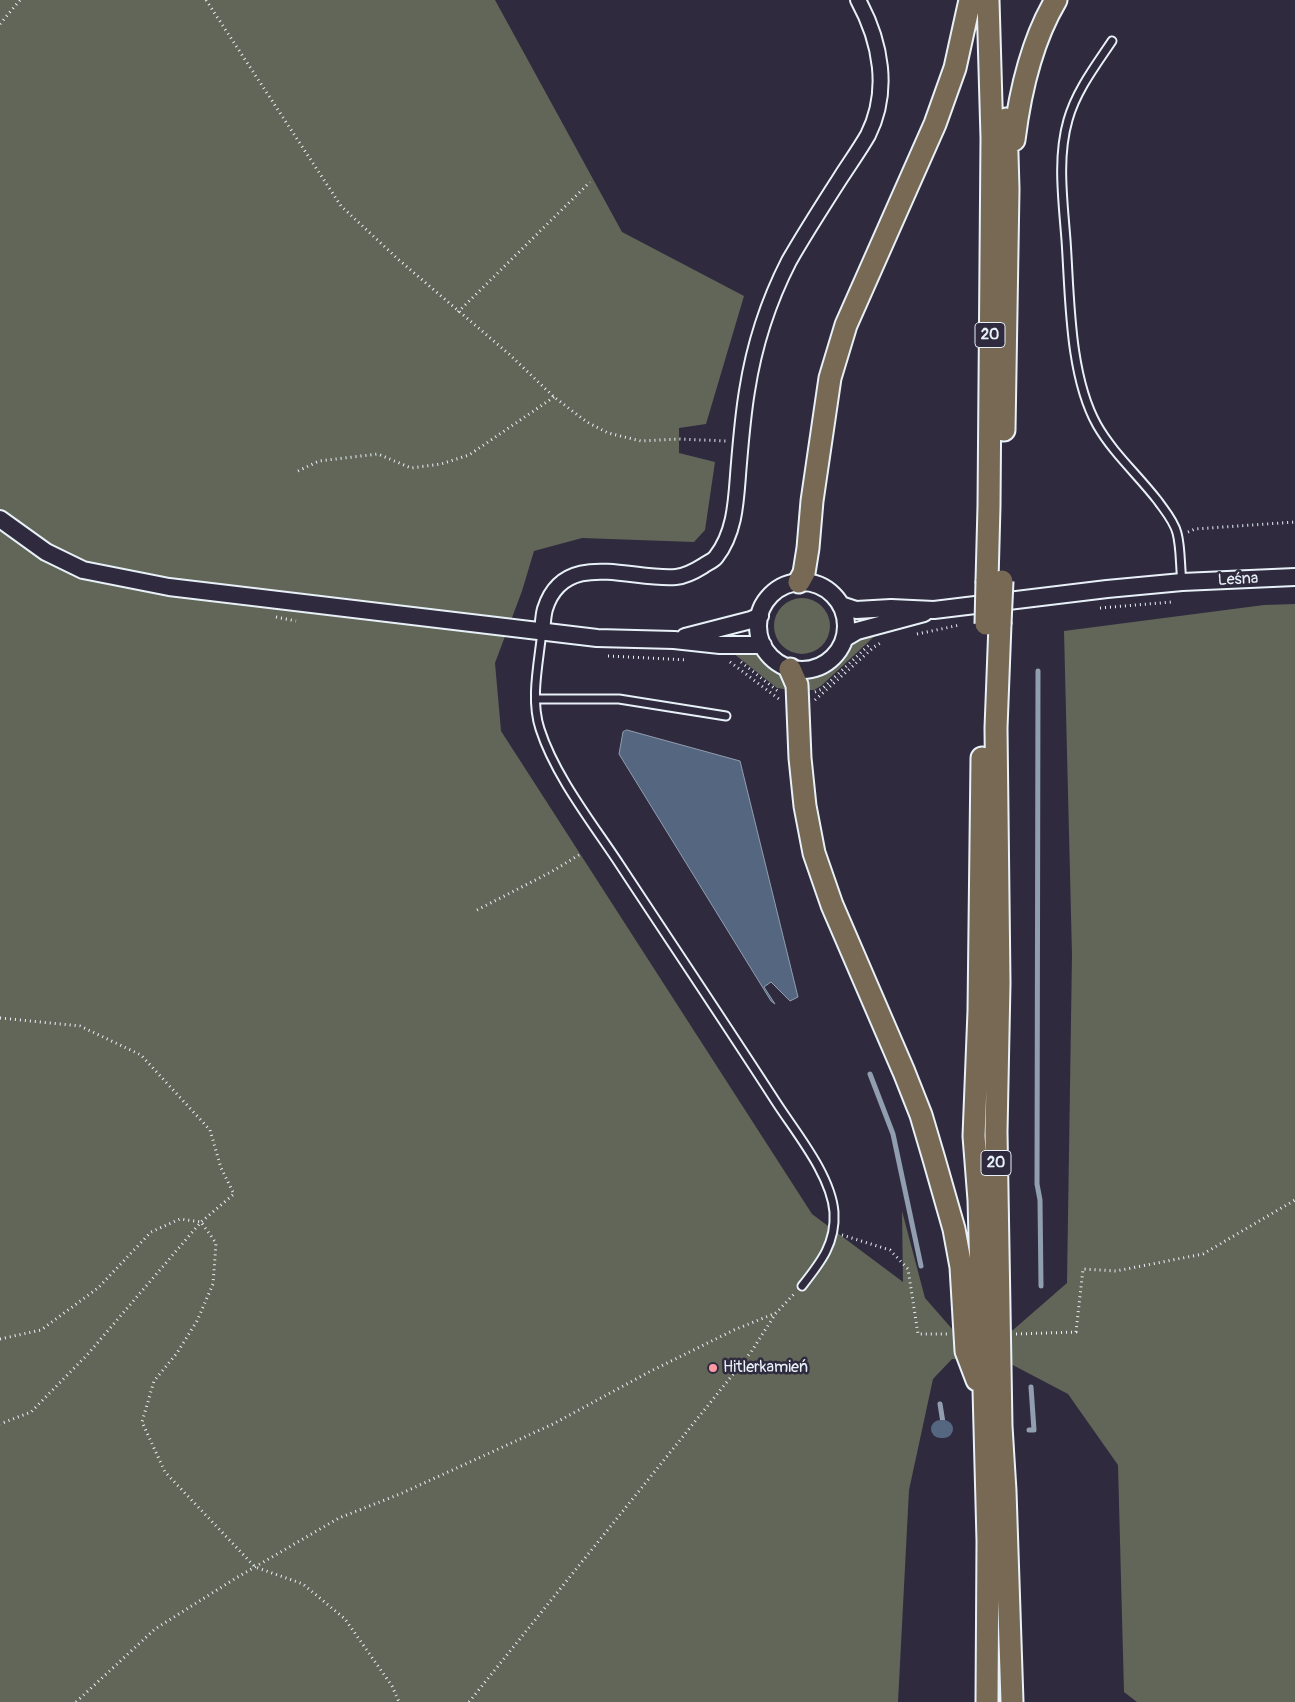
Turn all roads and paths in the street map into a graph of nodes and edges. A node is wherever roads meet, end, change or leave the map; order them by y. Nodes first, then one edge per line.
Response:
1 (20, 0) edge
2 (206, 0) edge
3 (858, 0) edge
4 (970, 0) edge
5 (988, 0) edge
6 (1002, 0) edge
7 (1056, 0) edge
8 (0, 24) edge
9 (1112, 41) dead end
10 (590, 182) dead end
11 (1008, 189) junction
12 (458, 312) junction
13 (554, 397) junction
14 (741, 442) junction
15 (298, 471) dead end
16 (0, 520) edge
17 (1295, 522) edge
18 (1178, 535) junction
19 (1295, 577) edge
20 (994, 581) junction
21 (799, 582) junction
22 (1182, 582) junction
23 (841, 605) junction
24 (934, 610) junction
25 (760, 616) junction
26 (993, 624) junction
27 (542, 632) junction
28 (845, 638) junction
29 (674, 640) junction
30 (762, 645) junction
31 (790, 669) junction
32 (536, 699) junction
33 (726, 716) dead end
34 (579, 855) dead end
35 (477, 910) dead end
36 (0, 1018) edge
37 (1295, 1200) edge
38 (201, 1222) junction
39 (834, 1232) junction
40 (802, 1286) joint
41 (776, 1313) junction
42 (951, 1334) dead end
43 (1012, 1334) dead end
44 (0, 1339) edge
45 (983, 1396) junction
46 (0, 1424) edge
47 (255, 1567) junction
48 (76, 1702) edge
49 (399, 1702) edge
50 (469, 1702) edge
51 (987, 1702) edge
52 (1012, 1702) edge

1 - 8 path
2 - 12 path
3 - 14 street
4 - 21 main road
5 - 20 main road, 20
6 - 11 main road, 20
7 - 11 main road
9 - 18 lane
10 - 12 path
11 - 20 main road, 20
12 - 13 path
13 - 14 path
13 - 15 path
14 - 27 street
16 - 27 street
17 - 18 path
18 - 22 lane
19 - 22 street, Leśna
20 - 26 main road, 20, bridge
21 - 23 street
21 - 25 street
22 - 24 street, Leśna
23 - 24 street
23 - 28 street
24 - 28 street
25 - 29 street
25 - 30 street
26 - 45 main road, 20
26 - 52 main road, 20
27 - 29 street
27 - 32 lane
28 - 31 street
29 - 30 street
30 - 31 street
31 - 45 main road
32 - 33 lane
32 - 39 lane
34 - 35 path
36 - 38 path
37 - 43 path
38 - 44 path
38 - 46 path
38 - 47 path
39 - 40 lane
39 - 42 path
40 - 41 path
41 - 47 path
41 - 50 path
45 - 51 main road, 20
47 - 48 path
47 - 49 path

